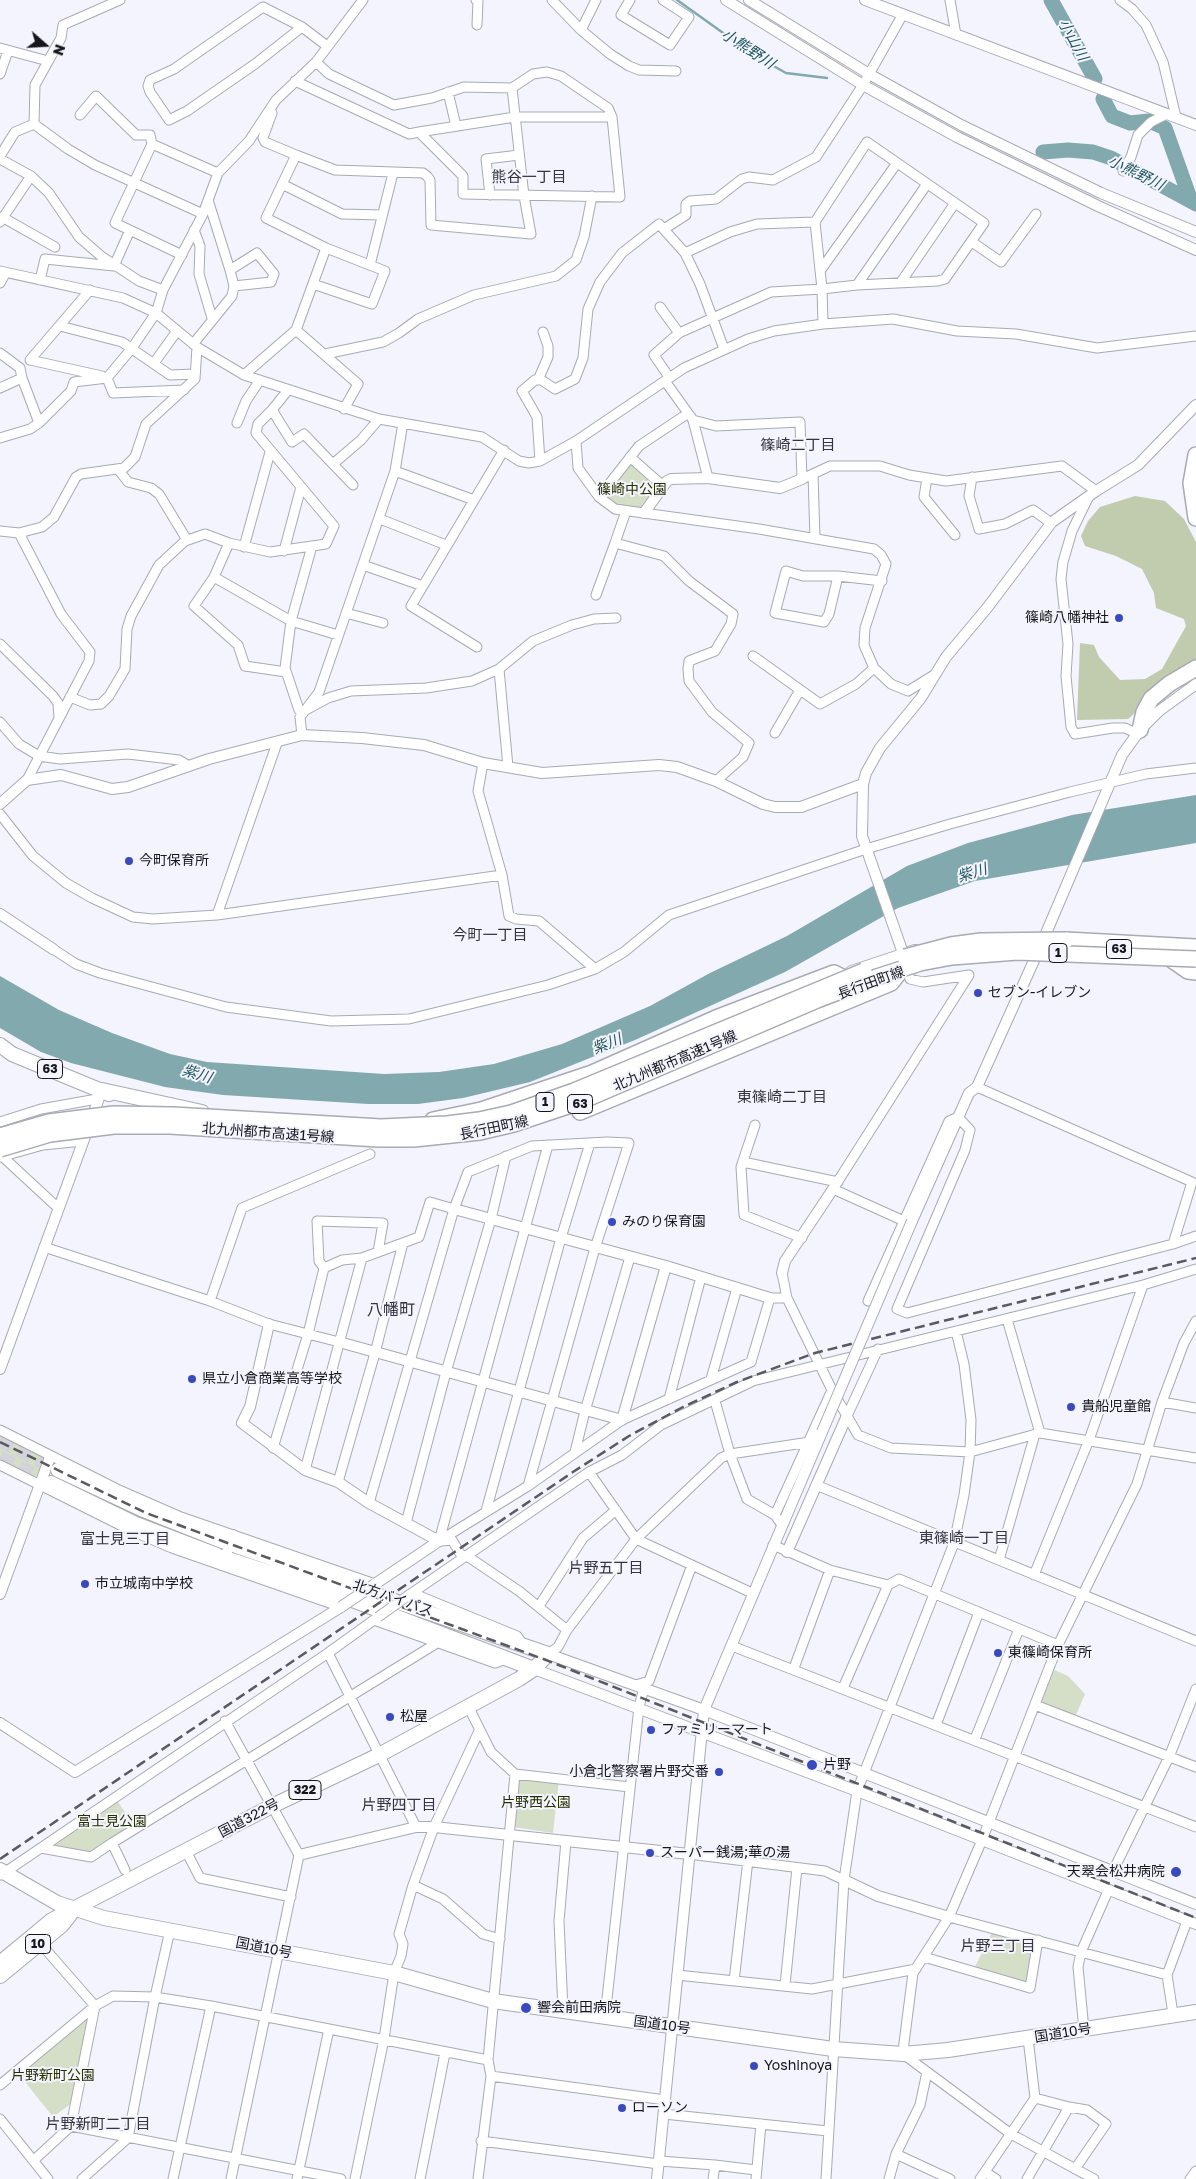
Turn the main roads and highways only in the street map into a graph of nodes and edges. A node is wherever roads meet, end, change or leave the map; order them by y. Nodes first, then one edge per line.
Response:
1 (1196, 456) edge
2 (1196, 518) edge
3 (1196, 668) edge
4 (1139, 732) road end
5 (1196, 937) edge
6 (1066, 940) junction
7 (1041, 945) junction
8 (1196, 946) edge
9 (1161, 952) junction
10 (1196, 953) edge
11 (1196, 959) edge
12 (1196, 968) edge
13 (909, 969) junction
14 (1196, 972) edge
15 (842, 977) junction
16 (0, 1046) edge
17 (100, 1095) junction
18 (414, 1132) junction
19 (0, 1136) edge
20 (1, 1154) edge
21 (58, 1470) tunnel mouth
22 (45, 1484) tunnel mouth
23 (548, 1654) joint
24 (534, 1669) junction
25 (2, 1873) edge
26 (74, 1910) junction
27 (0, 1963) edge
28 (0, 1976) edge
29 (1196, 2012) edge

1 - 2 highway
3 - 4 highway
5 - 6 highway
6 - 8 highway, 北九州都市高速1号線 / 1
6 - 18 highway, 北九州都市高速1号線 / 1, bridge
7 - 9 main road, 長行田町線 / 63
7 - 13 main road, 長行田町線 / 63
7 - 15 main road, 長行田町線 / 63
9 - 10 main road, 長行田町線 / 63
9 - 14 highway
11 - 13 highway, 北九州都市高速1号線 / 1, bridge
12 - 13 highway, bridge
13 - 17 main road, 長行田町線 / 63
13 - 18 highway, 北九州都市高速1号線 / 1, bridge
13 - 18 highway, bridge
15 - 17 main road, 長行田町線 / 63
15 - 18 highway, bridge
16 - 17 main road, 長行田町線 / 63
18 - 19 highway, 北九州都市高速1号線 / 1, bridge
18 - 20 highway, 北九州都市高速1号線 / 1, bridge
21 - 23 main road, 北方バイパス
22 - 24 main road, 北方バイパス
23 - 24 main road, 国道322号 / 322
24 - 26 main road, 国道322号 / 322
25 - 26 main road
26 - 27 main road, 10
26 - 28 main road, 10
26 - 29 main road, 国道10号

